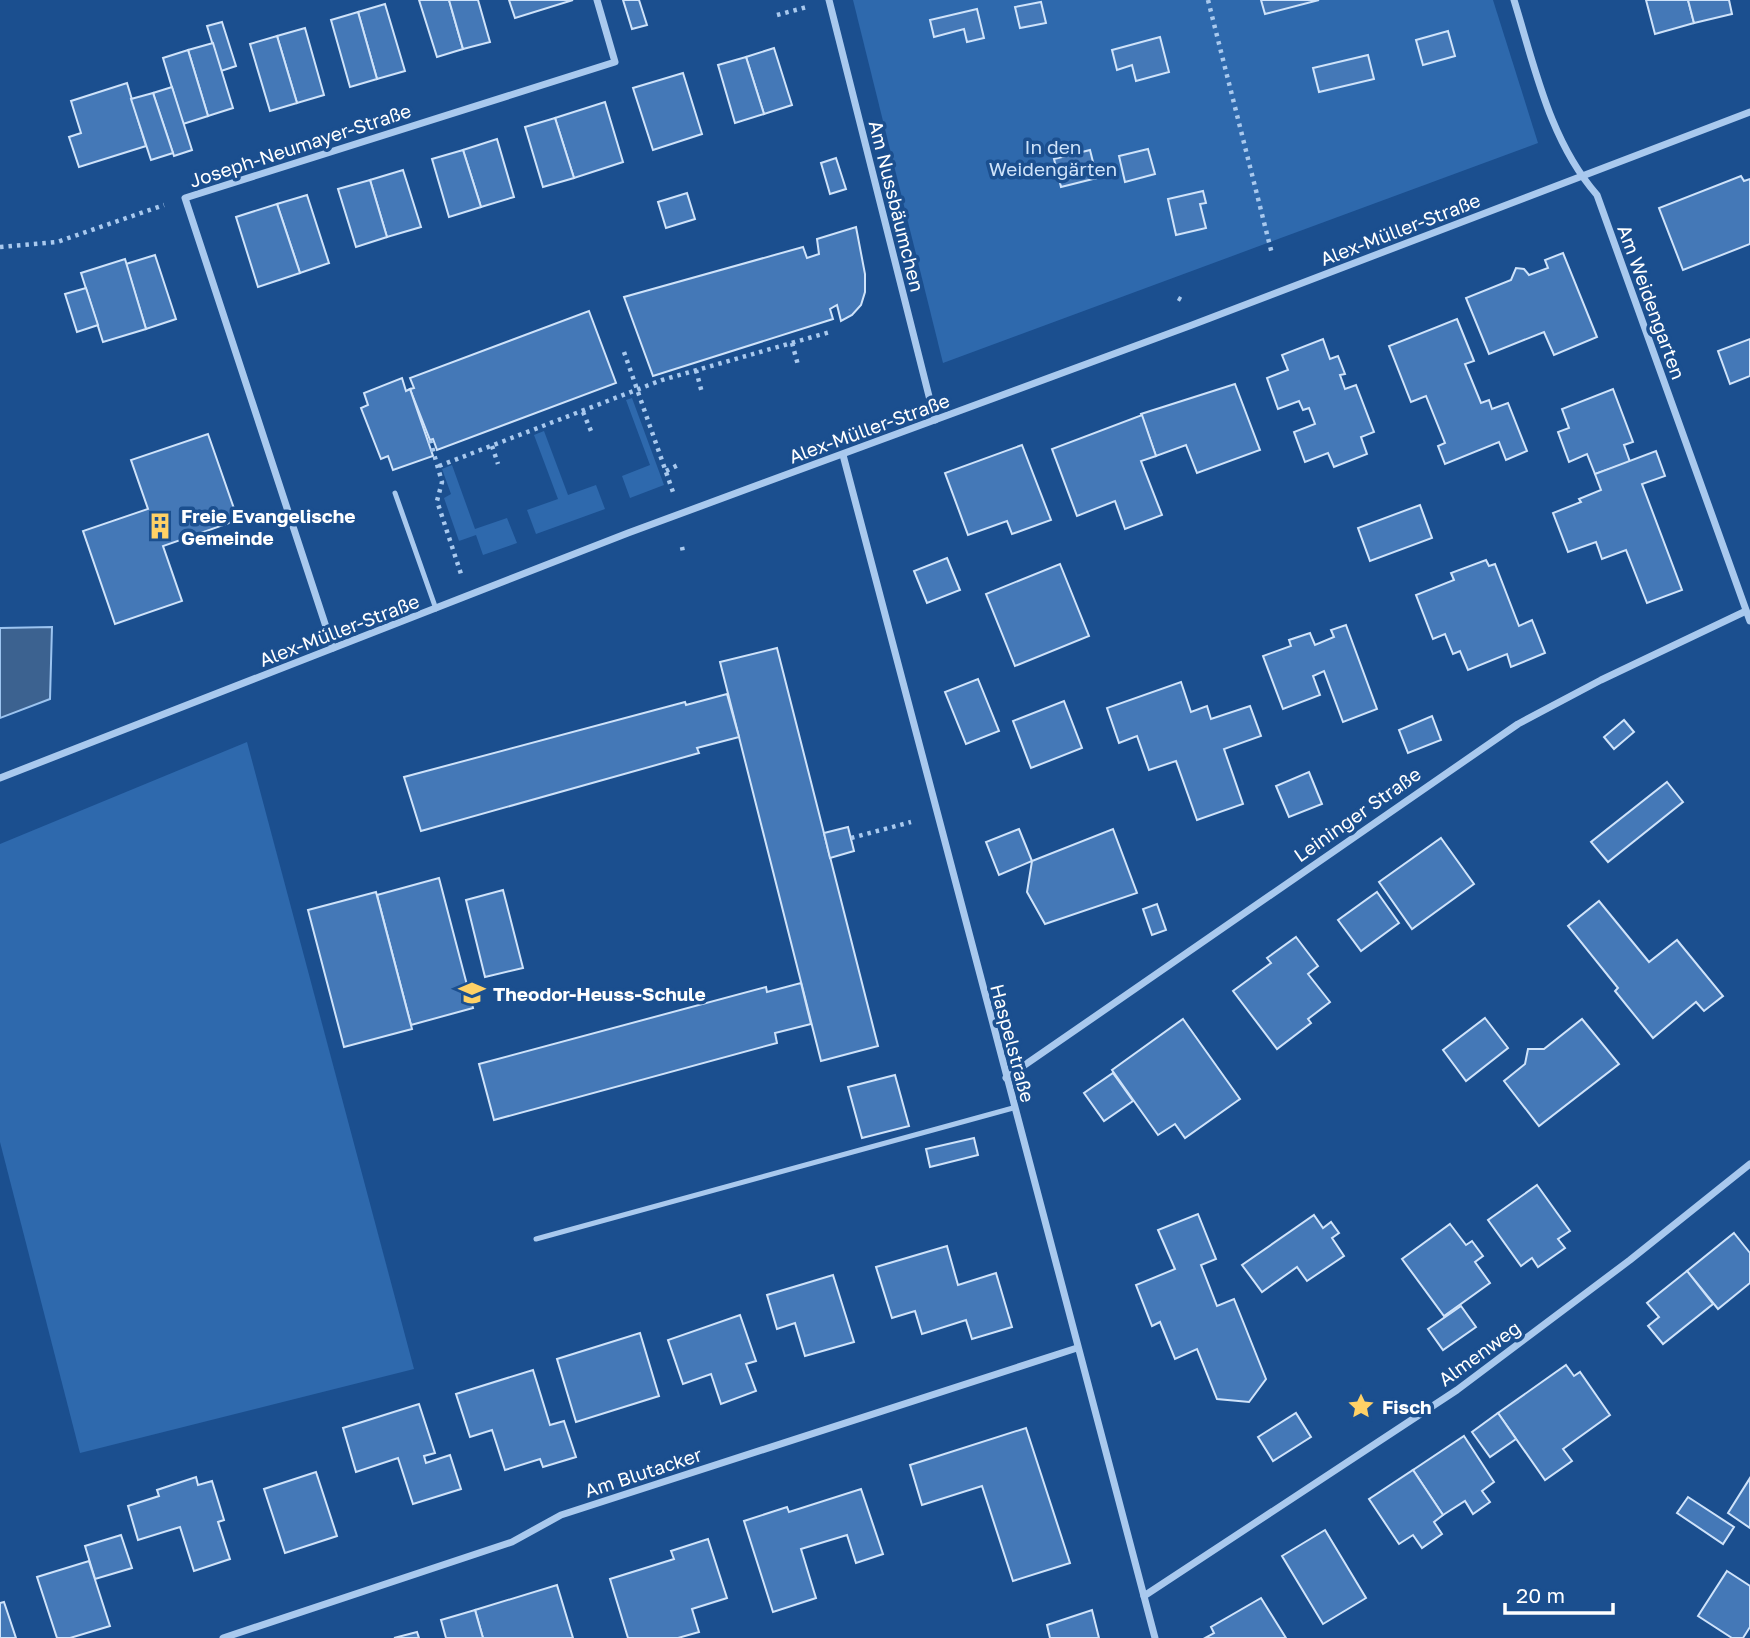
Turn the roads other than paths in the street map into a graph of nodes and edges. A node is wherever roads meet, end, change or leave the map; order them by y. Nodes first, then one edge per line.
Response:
1 (597, 0) edge
2 (830, 0) edge
3 (1514, 0) edge
4 (1750, 112) edge
5 (1581, 177) junction
6 (935, 420) junction
7 (843, 455) junction
8 (395, 493) dead end
9 (436, 610) junction
10 (1746, 611) junction
11 (1750, 621) edge
12 (333, 648) junction
13 (0, 778) edge
14 (1006, 1078) junction
15 (1013, 1108) junction
16 (1750, 1164) edge
17 (536, 1239) dead end
18 (1077, 1348) junction
19 (1144, 1596) junction
20 (223, 1638) edge
21 (1155, 1638) edge

1 - 12 street, Joseph-Neumayer-Straße
2 - 6 street, Am Nussbäumchen
3 - 5 street, Am Weidengarten
4 - 5 street, Alex-Müller-Straße
5 - 6 street, Alex-Müller-Straße
5 - 10 street, Am Weidengarten
6 - 7 street, Alex-Müller-Straße
7 - 9 street, Alex-Müller-Straße
7 - 14 street, Haspelstraße
8 - 9 lane
9 - 12 street, Alex-Müller-Straße
10 - 11 street, Am Weidengarten
10 - 14 street, Leininger Straße
12 - 13 street, Alex-Müller-Straße
14 - 15 street, Haspelstraße
15 - 17 lane
15 - 18 street, Haspelstraße
16 - 19 street, Almenweg
18 - 19 street, Haspelstraße
18 - 20 street, Am Blutacker
19 - 21 street, Haspelstraße

